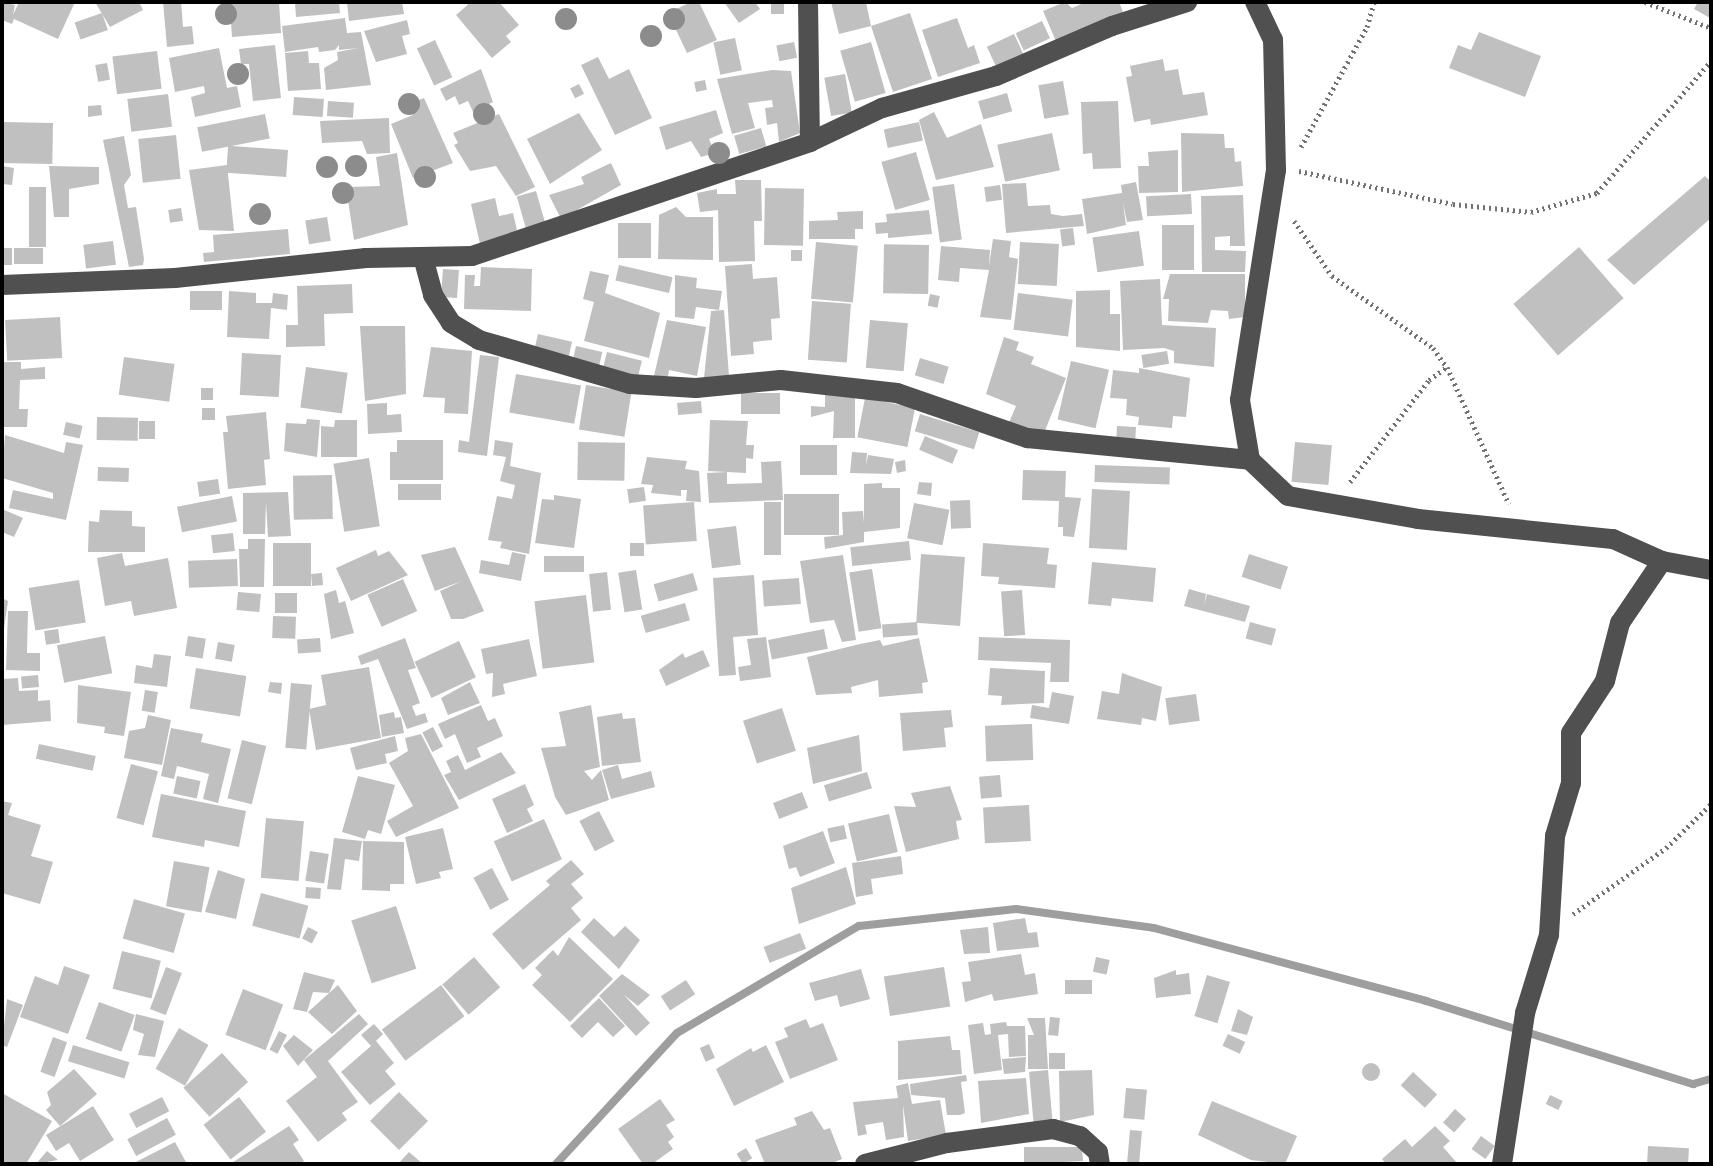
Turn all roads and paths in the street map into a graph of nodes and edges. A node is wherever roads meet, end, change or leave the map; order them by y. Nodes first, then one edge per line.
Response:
1 (808, 2) edge
2 (1187, 2) edge
3 (1255, 2) edge
4 (1374, 2) edge
5 (1645, 2) edge
6 (1711, 28) edge
7 (1711, 61) edge
8 (810, 142) junction
9 (1294, 170) junction
10 (1294, 184) dead end
11 (1294, 213) dead end
12 (423, 257) junction
13 (2, 285) edge
14 (1447, 367) junction
15 (1250, 460) junction
16 (1331, 505) junction
17 (1521, 526) junction
18 (1662, 561) junction
19 (1711, 570) edge
20 (1711, 804) edge
21 (1549, 929) junction
22 (865, 1164) edge
23 (1100, 1164) edge
24 (1502, 1164) edge

1 - 8 street
2 - 8 street
3 - 15 street
4 - 9 path
5 - 6 path
7 - 9 path
8 - 12 street
9 - 10 path
11 - 14 path
12 - 13 street
12 - 15 street
14 - 16 path
14 - 17 path
15 - 16 street
16 - 17 street
17 - 18 street
18 - 19 street
18 - 21 street
20 - 21 path
21 - 24 street
22 - 23 street

